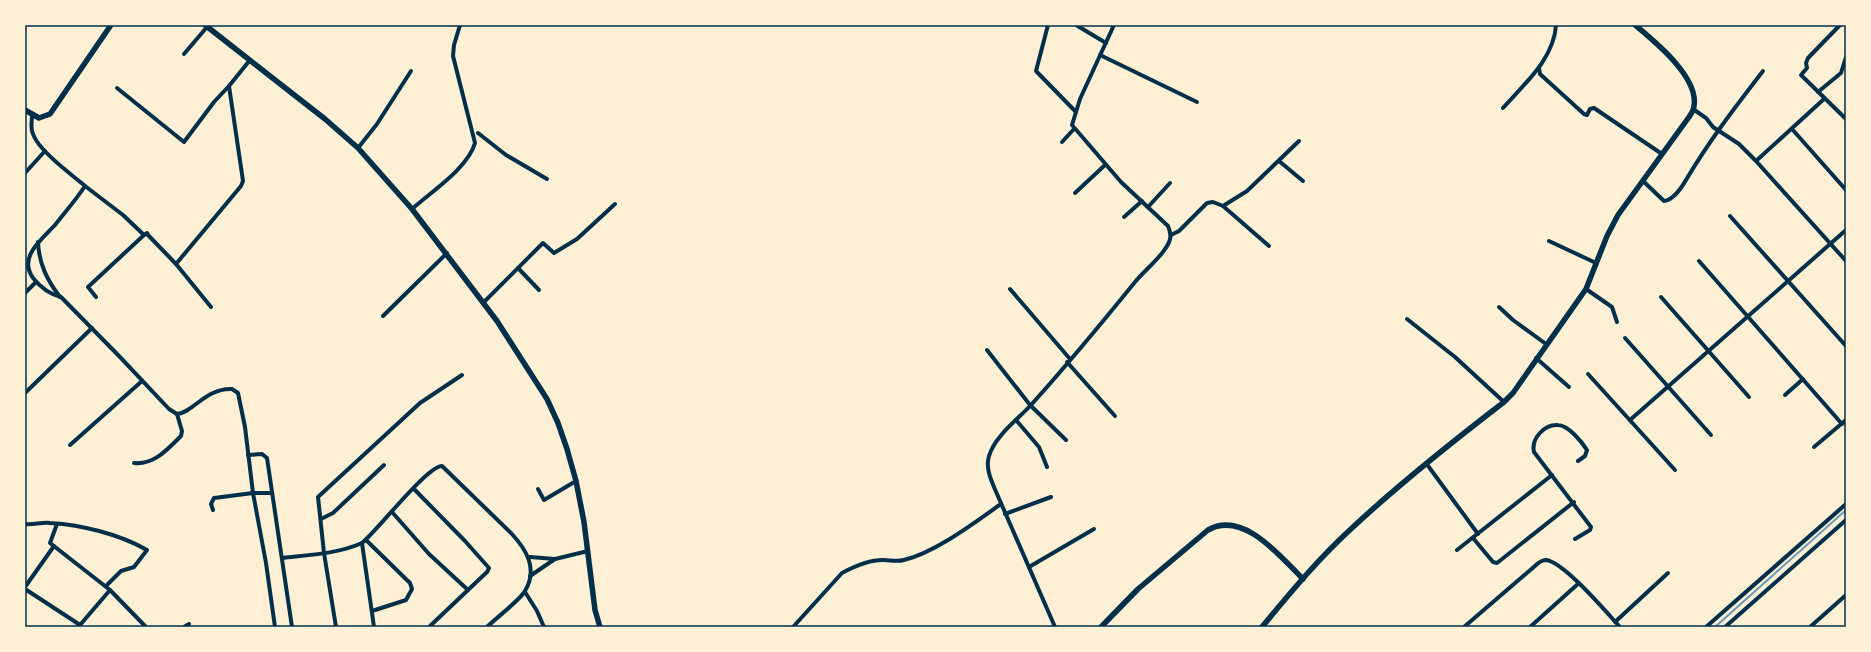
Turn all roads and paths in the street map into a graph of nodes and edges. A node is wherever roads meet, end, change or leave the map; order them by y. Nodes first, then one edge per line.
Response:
1 (111, 25) edge
2 (460, 25) edge
3 (1048, 25) edge
4 (1076, 25) edge
5 (1114, 25) edge
6 (1556, 25) edge
7 (1635, 25) edge
8 (1840, 25) edge
9 (206, 26) edge
10 (1106, 43) junction
11 (184, 54) dead end
12 (1100, 55) junction
13 (1846, 57) edge
14 (250, 60) junction
15 (1539, 68) junction
16 (411, 71) dead end
17 (1763, 71) dead end
18 (229, 86) junction
19 (117, 88) dead end
20 (1818, 92) junction
21 (1824, 99) junction
22 (1198, 102) dead end
23 (1503, 108) dead end
24 (1693, 109) junction
25 (25, 110) edge
26 (1075, 111) junction
27 (32, 116) junction
28 (1846, 119) edge
29 (1074, 129) junction
30 (1792, 129) junction
31 (1718, 130) junction
32 (478, 133) dead end
33 (1299, 141) dead end
34 (1062, 142) dead end
35 (358, 148) junction
36 (45, 150) junction
37 (1662, 154) junction
38 (1756, 160) junction
39 (1278, 161) junction
40 (1105, 164) junction
41 (25, 173) edge
42 (547, 180) dead end
43 (1303, 181) dead end
44 (1643, 181) junction
45 (1170, 183) dead end
46 (85, 186) junction
47 (1846, 190) edge
48 (1075, 193) dead end
49 (1142, 201) junction
50 (615, 204) dead end
51 (1223, 206) junction
52 (1148, 207) junction
53 (412, 209) junction
54 (1124, 216) dead end
55 (1730, 216) dead end
56 (1846, 230) edge
57 (144, 235) junction
58 (1171, 235) junction
59 (1549, 241) dead end
60 (38, 242) junction
61 (1831, 244) junction
62 (1269, 246) dead end
63 (447, 253) junction
64 (1699, 261) dead end
65 (1846, 262) edge
66 (1596, 263) junction
67 (176, 264) junction
68 (518, 268) junction
69 (36, 282) junction
70 (1788, 282) junction
71 (1010, 289) dead end
72 (1586, 289) junction
73 (539, 290) dead end
74 (25, 293) edge
75 (60, 297) junction
76 (96, 297) dead end
77 (1661, 297) dead end
78 (484, 302) junction
79 (211, 307) dead end
80 (1499, 307) dead end
81 (383, 316) dead end
82 (1748, 316) junction
83 (1407, 319) dead end
84 (1617, 322) dead end
85 (92, 328) junction
86 (1625, 338) dead end
87 (1546, 344) junction
88 (1846, 346) edge
89 (987, 350) dead end
90 (1708, 351) junction
91 (1536, 358) junction
92 (1069, 360) junction
93 (1588, 374) dead end
94 (462, 375) dead end
95 (1803, 380) junction
96 (142, 381) junction
97 (1668, 387) junction
98 (1568, 388) dead end
99 (25, 393) edge
100 (1785, 395) dead end
101 (1749, 397) dead end
102 (1504, 402) junction
103 (1030, 405) junction
104 (177, 414) junction
105 (1115, 416) dead end
106 (1016, 420) junction
107 (1630, 420) junction
108 (1846, 420) edge
109 (1842, 424) junction
110 (1711, 435) dead end
111 (1066, 440) dead end
112 (70, 445) dead end
113 (1814, 447) dead end
114 (248, 455) junction
115 (1578, 461) dead end
116 (134, 463) dead end
117 (1426, 463) junction
118 (384, 465) dead end
119 (1047, 467) dead end
120 (1675, 470) dead end
121 (1552, 475) junction
122 (576, 480) junction
123 (414, 489) junction
124 (538, 489) dead end
125 (253, 493) junction
126 (272, 493) junction
127 (1051, 497) dead end
128 (1574, 502) junction
129 (1001, 504) junction
130 (1846, 504) edge
131 (214, 510) dead end
132 (392, 512) junction
133 (1005, 514) junction
134 (321, 519) junction
135 (1846, 520) edge
136 (25, 524) edge
137 (57, 524) junction
138 (1094, 529) dead end
139 (1478, 534) junction
140 (1473, 538) junction
141 (1575, 539) dead end
142 (366, 540) junction
143 (362, 543) junction
144 (54, 546) junction
145 (1457, 550) dead end
146 (588, 551) junction
147 (324, 553) junction
148 (530, 557) junction
149 (282, 558) junction
150 (556, 559) junction
151 (1029, 567) junction
152 (1668, 573) dead end
153 (530, 576) junction
154 (1303, 579) junction
155 (1579, 583) junction
156 (106, 586) junction
157 (25, 588) edge
158 (110, 590) junction
159 (468, 590) junction
160 (525, 592) junction
161 (1846, 595) edge
162 (372, 611) junction
163 (1615, 622) junction
164 (189, 624) dead end
165 (80, 626) edge
166 (146, 627) edge
167 (184, 627) edge
168 (275, 627) edge
169 (292, 627) edge
170 (336, 627) edge
171 (374, 627) edge
172 (429, 627) edge
173 (487, 627) edge
174 (544, 627) edge
175 (600, 627) edge
176 (793, 627) edge
177 (1055, 627) edge
178 (1101, 627) edge
179 (1262, 627) edge
180 (1464, 627) edge
181 (1530, 627) edge
182 (1620, 627) edge
183 (1706, 627) edge
184 (1725, 627) edge
185 (1810, 627) edge

1 - 27 main road
2 - 53 street
3 - 26 street
4 - 10 street
5 - 10 street
6 - 15 street
7 - 24 main road
8 - 20 street
9 - 11 street
9 - 14 main road
10 - 12 street
12 - 22 street
12 - 26 street
13 - 20 street
14 - 18 street
14 - 35 main road
15 - 23 street
15 - 37 street
16 - 35 street
17 - 31 street
18 - 19 street
18 - 67 street
20 - 21 street
21 - 28 street
21 - 30 street
24 - 31 street
24 - 37 main road
25 - 27 main road
26 - 29 street
27 - 36 street
29 - 34 street
29 - 40 street
30 - 38 street
30 - 47 street
31 - 38 street
31 - 44 street
32 - 42 street
33 - 39 street
35 - 53 main road
36 - 41 street
36 - 46 street
37 - 44 main road
38 - 61 street
39 - 43 street
39 - 51 street
40 - 48 street
40 - 49 street
44 - 66 main road
45 - 52 street
46 - 57 street
46 - 60 street
49 - 52 street
49 - 54 street
50 - 68 street
51 - 58 street
51 - 62 street
52 - 58 street
53 - 63 main road
55 - 70 street
56 - 61 street
57 - 67 street
57 - 76 street
58 - 92 street
59 - 66 street
60 - 69 street
60 - 75 street
61 - 65 street
61 - 70 street
63 - 78 main road
63 - 81 street
64 - 82 street
66 - 72 main road
67 - 79 street
68 - 73 street
68 - 78 street
69 - 74 street
69 - 75 street
70 - 82 street
70 - 88 street
71 - 92 street
72 - 84 street
72 - 87 main road
75 - 85 street
77 - 90 street
78 - 122 main road
80 - 87 street
82 - 90 street
82 - 95 street
83 - 102 street
85 - 96 street
85 - 99 street
86 - 97 street
87 - 91 main road
89 - 103 street
90 - 97 street
90 - 101 street
91 - 98 street
91 - 102 main road
92 - 103 street
92 - 105 street
93 - 107 street
94 - 134 street
95 - 100 street
95 - 109 street
96 - 104 street
96 - 112 street
97 - 107 street
97 - 110 street
102 - 117 main road
103 - 106 street
103 - 111 street
104 - 114 street
104 - 116 street
106 - 119 street
106 - 129 street
107 - 120 street
108 - 109 street
109 - 113 street
114 - 125 street
114 - 126 street
115 - 121 street
117 - 139 street
117 - 154 main road
118 - 134 street
121 - 128 street
121 - 139 street
122 - 124 street
122 - 146 main road
123 - 132 street
123 - 148 street
123 - 159 street
125 - 126 street
125 - 131 street
125 - 168 street
126 - 149 street
127 - 133 street
128 - 140 street
128 - 141 street
129 - 133 street
129 - 176 street
130 - 183 street
132 - 142 street
132 - 159 street
133 - 151 street
134 - 147 street
135 - 184 street
136 - 137 street
137 - 144 street
137 - 156 street
138 - 151 street
139 - 140 street
140 - 145 street
142 - 143 street
142 - 162 street
143 - 147 street
143 - 162 street
144 - 156 street
144 - 157 street
146 - 150 street
146 - 175 main road
147 - 149 street
147 - 170 street
148 - 150 street
148 - 153 street
149 - 169 street
150 - 153 street
151 - 177 street
152 - 163 street
153 - 160 street
154 - 178 main road
154 - 179 main road
155 - 163 street
155 - 180 street
155 - 181 street
156 - 158 street
157 - 165 street
158 - 165 street
158 - 166 street
159 - 172 street
160 - 173 street
160 - 174 street
161 - 185 street
162 - 171 street
163 - 182 street
164 - 167 street

